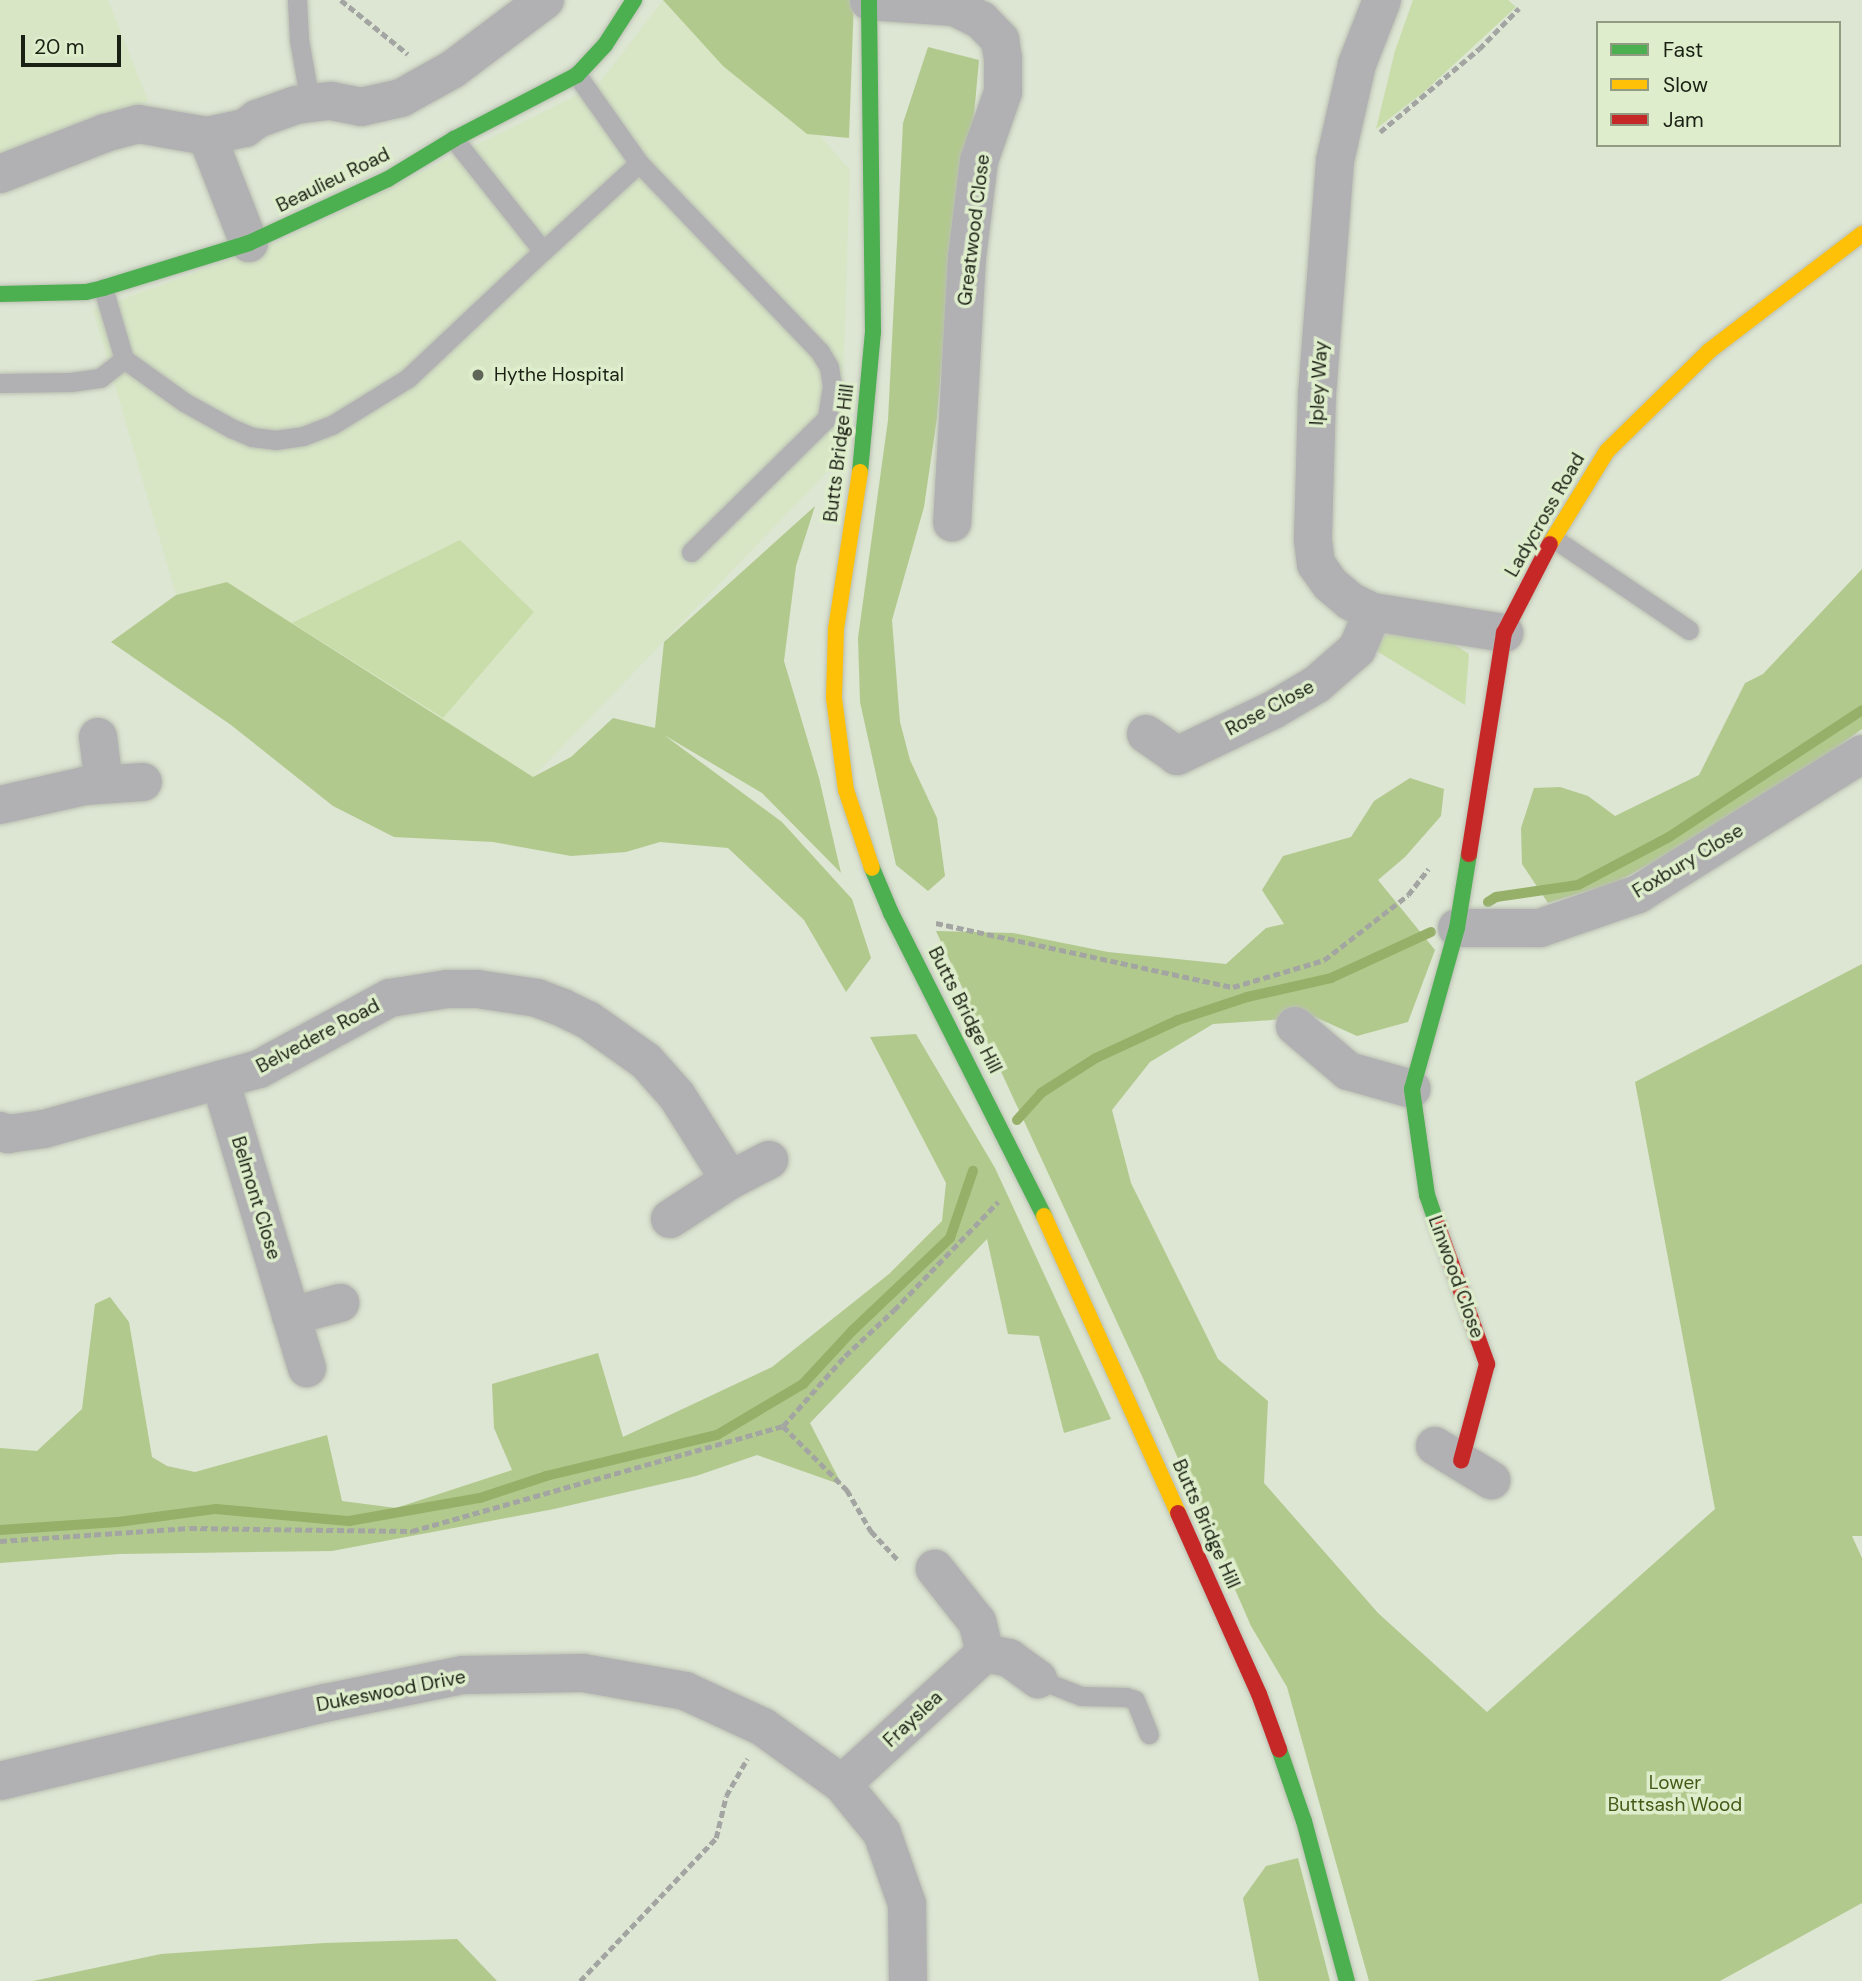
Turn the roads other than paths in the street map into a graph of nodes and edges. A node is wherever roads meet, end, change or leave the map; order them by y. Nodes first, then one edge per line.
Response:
1 (297, 0) edge
2 (634, 0) edge
3 (869, 0) edge
4 (1382, 0) edge
5 (537, 2) edge
6 (577, 75) junction
7 (310, 102) junction
8 (207, 136) junction
9 (454, 139) junction
10 (639, 163) junction
11 (0, 174) edge
12 (1862, 234) edge
13 (249, 243) junction
14 (543, 251) junction
15 (103, 288) junction
16 (0, 294) edge
17 (124, 359) junction
18 (0, 383) edge
19 (952, 523) dead end
20 (1553, 538) junction
21 (691, 552) dead end
22 (1373, 612) junction
23 (1689, 630) dead end
24 (1504, 633) junction
25 (1146, 734) dead end
26 (98, 737) dead end
27 (1862, 754) edge
28 (143, 782) dead end
29 (104, 784) junction
30 (0, 805) edge
31 (1457, 928) junction
32 (1296, 1026) dead end
33 (220, 1080) junction
34 (1412, 1089) junction
35 (0, 1131) edge
36 (769, 1160) dead end
37 (730, 1180) junction
38 (670, 1219) dead end
39 (341, 1303) dead end
40 (291, 1316) junction
41 (306, 1368) dead end
42 (1462, 1463) dead end
43 (935, 1569) road end
44 (985, 1653) junction
45 (1038, 1679) joint
46 (1149, 1734) dead end
47 (0, 1781) edge
48 (842, 1784) junction
49 (908, 1981) edge
50 (1348, 1981) edge

1 - 7 lane
2 - 6 street, Beaulieu Road
3 - 19 street, Greatwood Close
3 - 50 street, Butts Bridge Hill
4 - 22 street, Ipley Way
5 - 7 street
6 - 9 street, Beaulieu Road
6 - 10 lane
7 - 8 street
8 - 11 street
8 - 13 street
9 - 13 street, Beaulieu Road
9 - 14 lane
10 - 14 lane
10 - 21 lane
12 - 20 street, Ladycross Road
13 - 15 street, Beaulieu Road
14 - 17 lane
15 - 16 street, Beaulieu Road
15 - 17 lane
17 - 18 lane
20 - 23 lane
20 - 24 street, Ladycross Road
22 - 24 street, Ipley Way
22 - 25 street, Rose Close
24 - 31 street, Ladycross Road
26 - 29 street
27 - 31 street, Foxbury Close
28 - 29 street
29 - 30 street
31 - 34 street, Linwood Close
32 - 34 street
33 - 35 street, Belvedere Road
33 - 37 street, Belvedere Road
33 - 40 street, Belmont Close
34 - 42 street, Linwood Close
36 - 37 street
37 - 38 street
39 - 40 street
40 - 41 street, Belmont Close
43 - 44 street
44 - 45 street
44 - 48 street, Frayslea
45 - 46 lane
47 - 48 street, Dukeswood Drive
48 - 49 street, Dukeswood Drive

